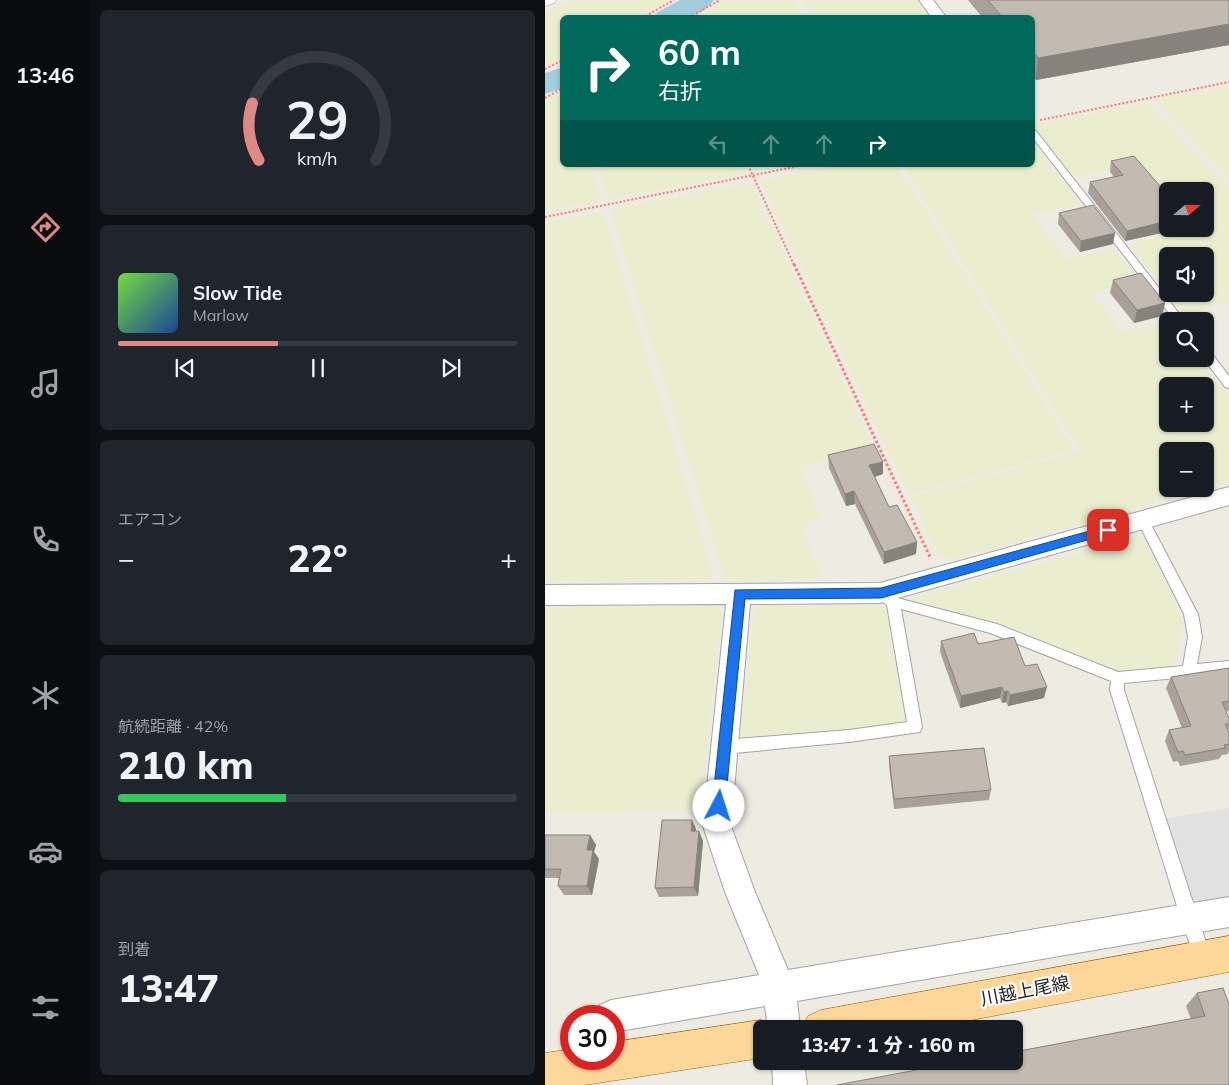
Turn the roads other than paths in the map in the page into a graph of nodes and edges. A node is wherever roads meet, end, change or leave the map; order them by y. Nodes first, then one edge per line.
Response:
1 (925, 0) edge
2 (938, 15) edge
3 (1035, 136) edge
4 (1173, 312) edge
5 (1214, 364) edge
6 (1229, 383) edge
7 (1229, 496) edge
8 (1143, 520) junction
9 (739, 594) junction
10 (545, 595) edge
11 (887, 598) junction
12 (1229, 667) edge
13 (1189, 670) junction
14 (1118, 678) junction
15 (724, 747) junction
16 (1229, 912) edge
17 (1189, 919) junction
18 (1216, 956) edge
19 (779, 986) junction
20 (625, 1014) edge
21 (783, 1020) edge
22 (870, 1020) edge
23 (753, 1040) edge
24 (625, 1058) edge
25 (788, 1070) edge
26 (790, 1085) edge

1 - 2 street
3 - 4 lane
5 - 6 lane
7 - 8 street
8 - 11 street
8 - 13 lane
9 - 10 street
9 - 11 street
9 - 15 street
11 - 14 lane
11 - 15 lane
12 - 13 lane
13 - 14 lane
14 - 17 lane
15 - 19 street
16 - 17 street
17 - 18 lane
17 - 19 street
18 - 22 main road, 川越上尾線
19 - 20 street
19 - 21 street
23 - 24 main road
25 - 26 street

